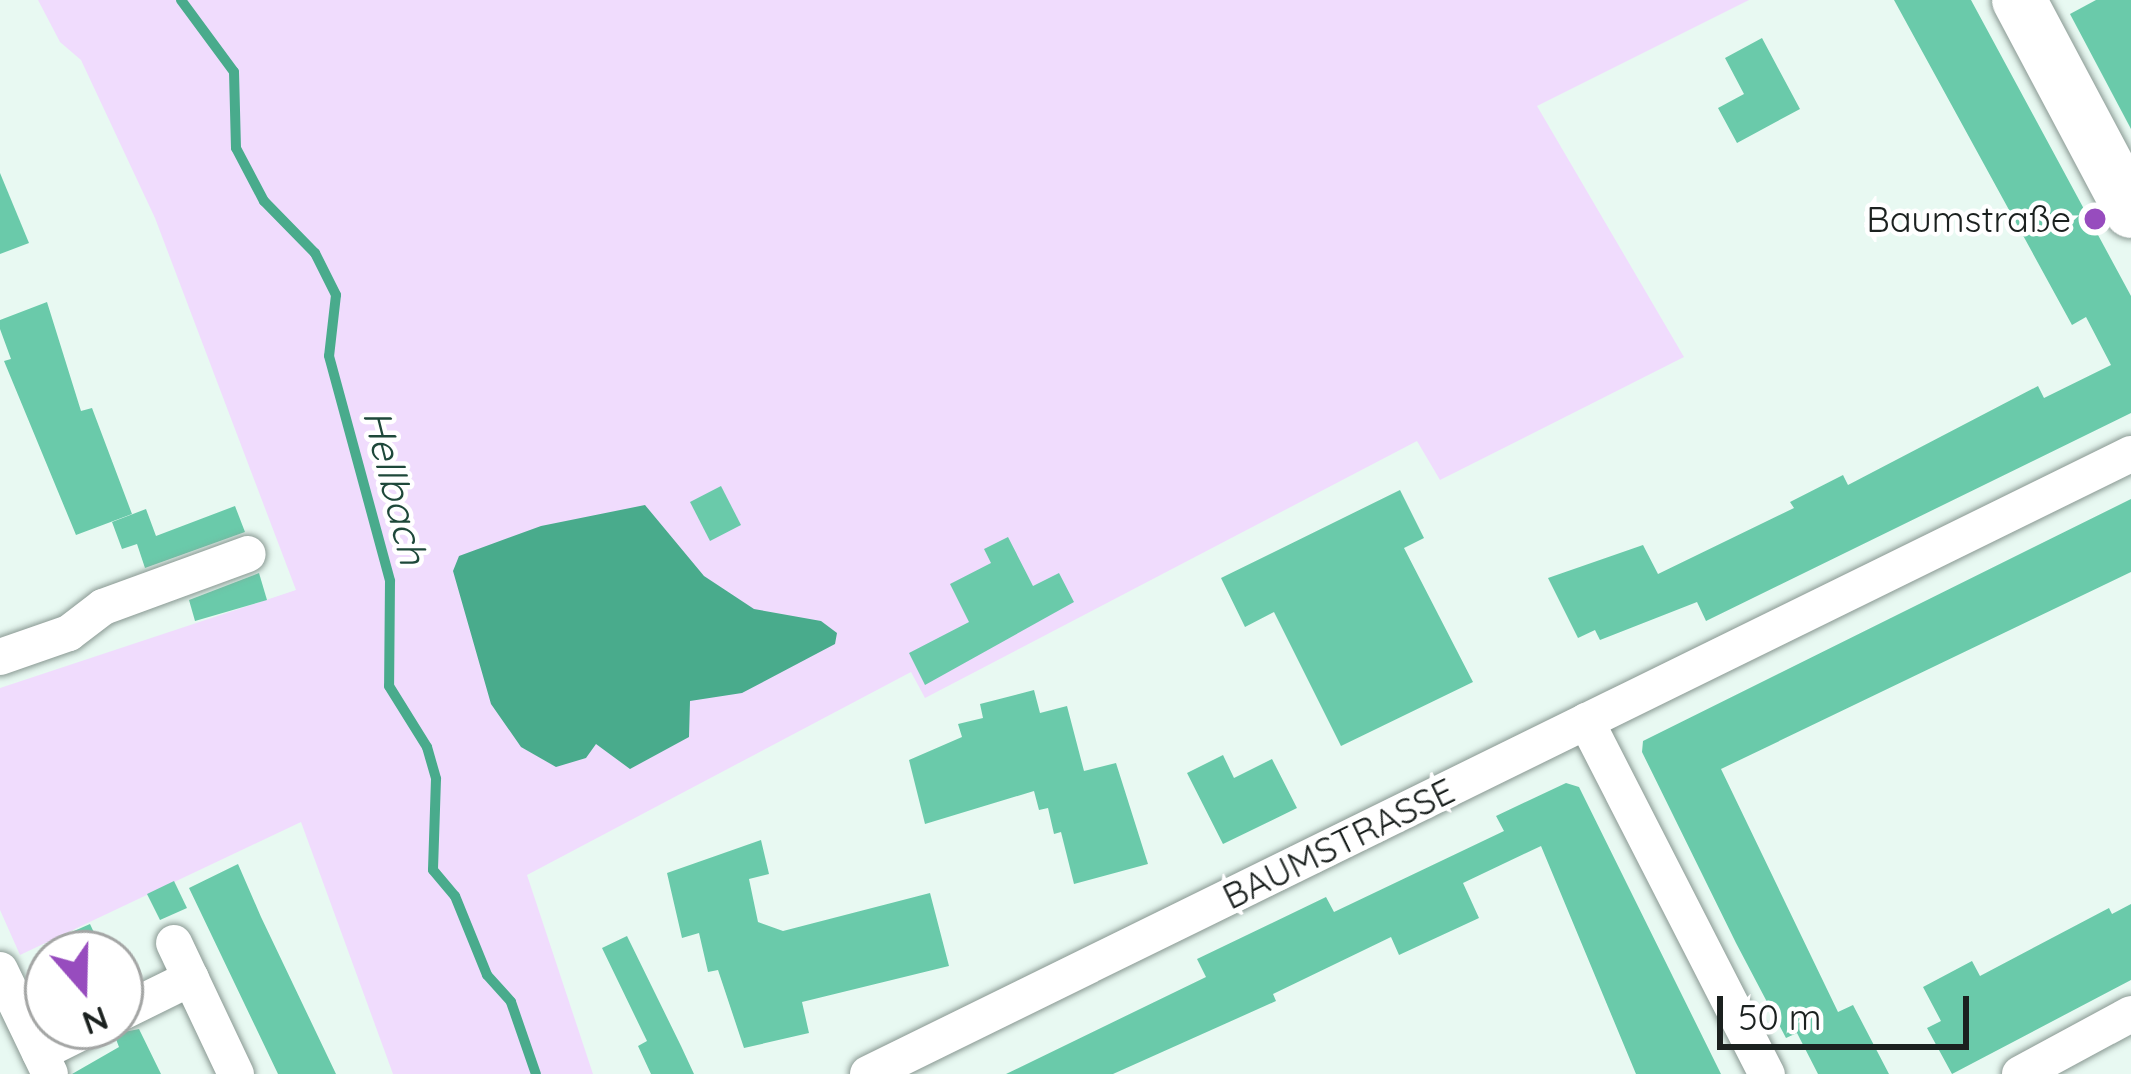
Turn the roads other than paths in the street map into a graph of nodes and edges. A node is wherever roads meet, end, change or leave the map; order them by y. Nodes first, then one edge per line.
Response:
1 (2019, 0) edge
2 (2131, 211) edge
3 (2131, 454) edge
4 (248, 554) dead end
5 (0, 657) edge
6 (1586, 721) junction
7 (174, 943) dead end
8 (0, 970) edge
9 (191, 978) junction
10 (144, 1001) edge
11 (2131, 1014) edge
12 (45, 1064) edge
13 (236, 1074) edge
14 (868, 1074) edge
15 (1767, 1074) edge
16 (2020, 1074) edge

1 - 2 street
3 - 6 street, BAUMSTRASSE
4 - 5 street
6 - 14 street, BAUMSTRASSE
6 - 15 street
7 - 9 street
8 - 12 street
9 - 10 street
9 - 13 street
11 - 16 street

